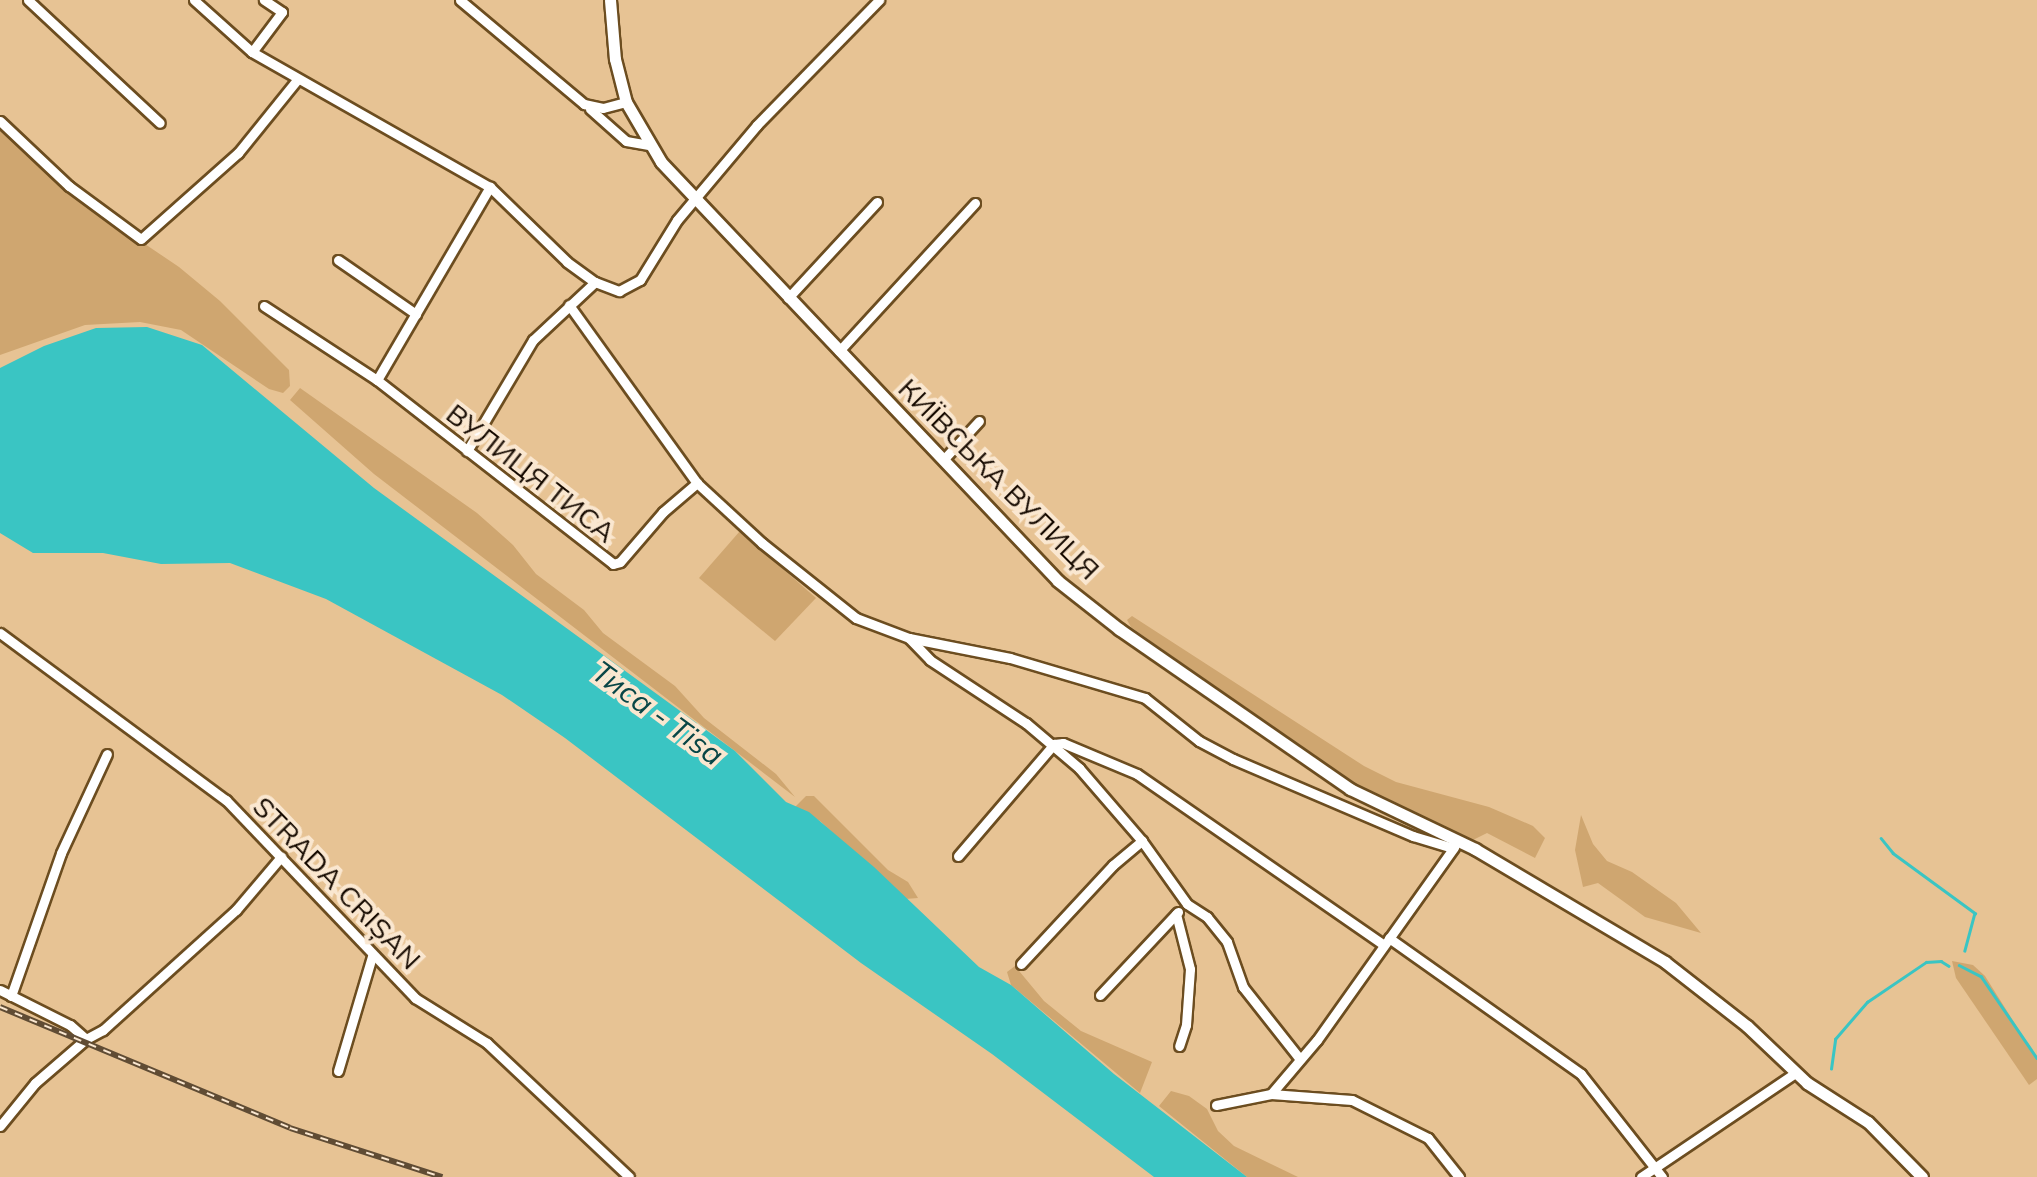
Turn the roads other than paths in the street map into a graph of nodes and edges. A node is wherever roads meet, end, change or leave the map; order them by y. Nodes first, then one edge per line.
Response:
1 (28, 0) edge
2 (194, 0) edge
3 (264, 0) edge
4 (460, 0) edge
5 (610, 0) edge
6 (878, 0) edge
7 (252, 52) junction
8 (297, 80) junction
9 (626, 102) junction
10 (584, 104) junction
11 (0, 121) edge
12 (160, 124) dead end
13 (649, 144) junction
14 (490, 187) junction
15 (694, 200) junction
16 (877, 202) dead end
17 (975, 203) dead end
18 (338, 260) dead end
19 (595, 282) junction
20 (788, 298) junction
21 (570, 305) junction
22 (264, 306) dead end
23 (416, 314) junction
24 (839, 351) junction
25 (377, 380) junction
26 (979, 421) dead end
27 (467, 450) junction
28 (942, 460) junction
29 (697, 483) junction
30 (1, 637) edge
31 (909, 638) junction
32 (1054, 744) junction
33 (107, 754) dead end
34 (1142, 840) junction
35 (1456, 844) junction
36 (958, 856) dead end
37 (281, 858) junction
38 (1187, 904) junction
39 (1176, 914) junction
40 (1386, 941) junction
41 (372, 956) junction
42 (1021, 964) dead end
43 (0, 990) edge
44 (10, 996) junction
45 (1100, 996) dead end
46 (86, 1038) junction
47 (1179, 1046) dead end
48 (1299, 1058) junction
49 (338, 1071) dead end
50 (1795, 1073) junction
51 (1270, 1094) junction
52 (1216, 1105) dead end
53 (0, 1126) edge
54 (1652, 1165) junction
55 (629, 1177) edge
56 (1458, 1177) edge
57 (1640, 1177) edge
58 (1662, 1177) edge
59 (1922, 1177) edge

1 - 12 street
2 - 7 street
3 - 7 street
4 - 10 street
5 - 9 main road, КИЇВСЬКА ВУЛИЦЯ
6 - 15 street
7 - 8 street
8 - 11 street
8 - 14 street
9 - 10 street
9 - 13 main road, КИЇВСЬКА ВУЛИЦЯ
10 - 13 street
13 - 15 main road, КИЇВСЬКА ВУЛИЦЯ
14 - 19 street
14 - 23 street
15 - 19 street
15 - 20 main road, КИЇВСЬКА ВУЛИЦЯ
16 - 20 street
17 - 24 street
18 - 23 street
19 - 21 street
20 - 24 main road, КИЇВСЬКА ВУЛИЦЯ
21 - 27 street
21 - 29 street
22 - 25 street, ВУЛИЦЯ ТИСА
23 - 25 street
24 - 28 main road, КИЇВСЬКА ВУЛИЦЯ
25 - 27 street, ВУЛИЦЯ ТИСА
26 - 28 street
27 - 29 street, ВУЛИЦЯ ТИСА
28 - 35 main road, КИЇВСЬКА ВУЛИЦЯ
29 - 31 street
30 - 37 street, STRADA CRIȘAN
31 - 32 street
31 - 35 street
32 - 34 street
32 - 36 street
32 - 40 street
33 - 44 street
34 - 38 street
34 - 42 street
35 - 40 street
35 - 50 main road, КИЇВСЬКА ВУЛИЦЯ
37 - 41 street, STRADA CRIȘAN
37 - 46 street
38 - 39 street
38 - 48 street
39 - 45 street
39 - 47 street
40 - 48 street
40 - 54 street
41 - 49 street
41 - 55 street, STRADA CRIȘAN
43 - 44 street
44 - 46 street
46 - 53 street
48 - 51 street
50 - 54 street
50 - 59 main road, КИЇВСЬКА ВУЛИЦЯ
51 - 52 street
51 - 56 street
54 - 57 street
54 - 58 street

